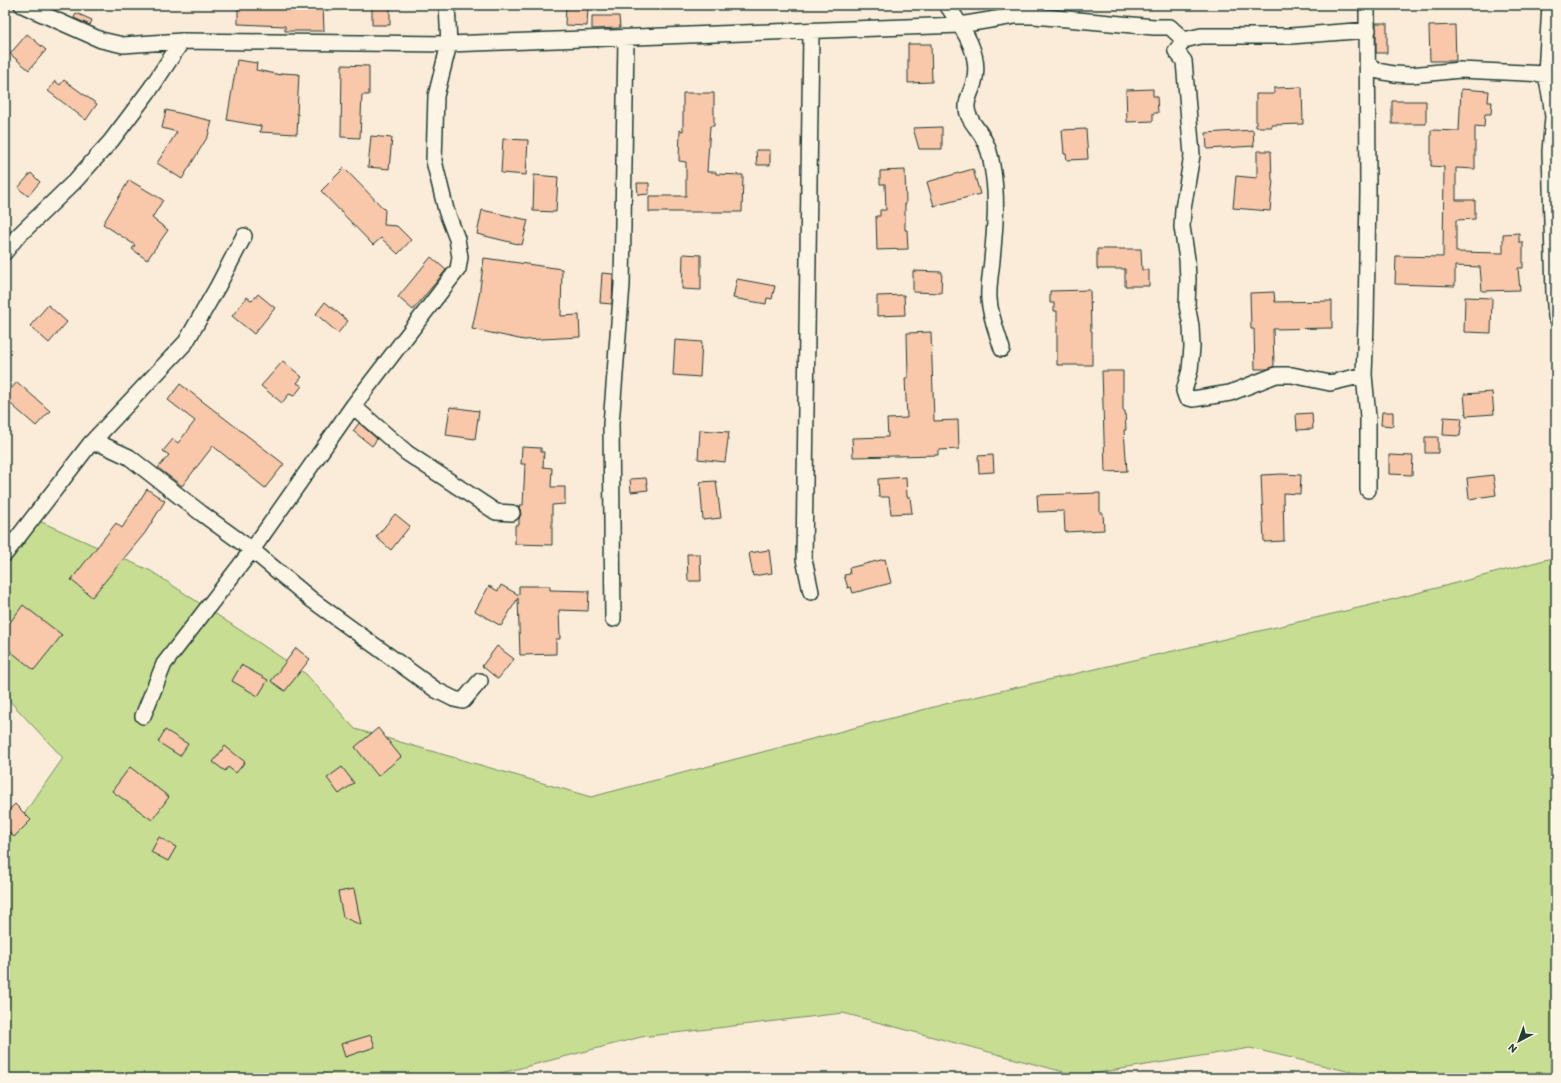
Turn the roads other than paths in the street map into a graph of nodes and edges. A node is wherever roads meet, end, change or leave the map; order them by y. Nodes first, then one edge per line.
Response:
1 (22, 5) edge
2 (447, 5) edge
3 (947, 5) edge
4 (1367, 5) edge
5 (1550, 5) edge
6 (960, 25) junction
7 (1368, 30) junction
8 (811, 31) junction
9 (626, 38) junction
10 (182, 40) junction
11 (1184, 40) junction
12 (449, 44) junction
13 (1368, 64) junction
14 (1551, 73) edge
15 (244, 236) dead end
16 (5, 252) edge
17 (1556, 317) edge
18 (1002, 349) dead end
19 (1364, 375) junction
20 (353, 406) junction
21 (90, 444) junction
22 (1368, 490) dead end
23 (512, 513) dead end
24 (252, 550) junction
25 (5, 554) edge
26 (812, 592) dead end
27 (613, 619) dead end
28 (480, 681) dead end
29 (143, 716) dead end

1 - 10 street
2 - 12 street
3 - 6 street
4 - 7 street
5 - 14 street
6 - 8 street
6 - 11 street
6 - 18 street
7 - 11 street
7 - 13 street
8 - 9 street
8 - 26 street
9 - 12 street
9 - 27 street
10 - 12 street
10 - 16 street
11 - 19 street
12 - 20 street
13 - 14 street
13 - 19 street
14 - 17 street
15 - 21 street
19 - 22 street
20 - 23 street
20 - 24 street
21 - 24 street
21 - 25 street
24 - 28 street
24 - 29 street

